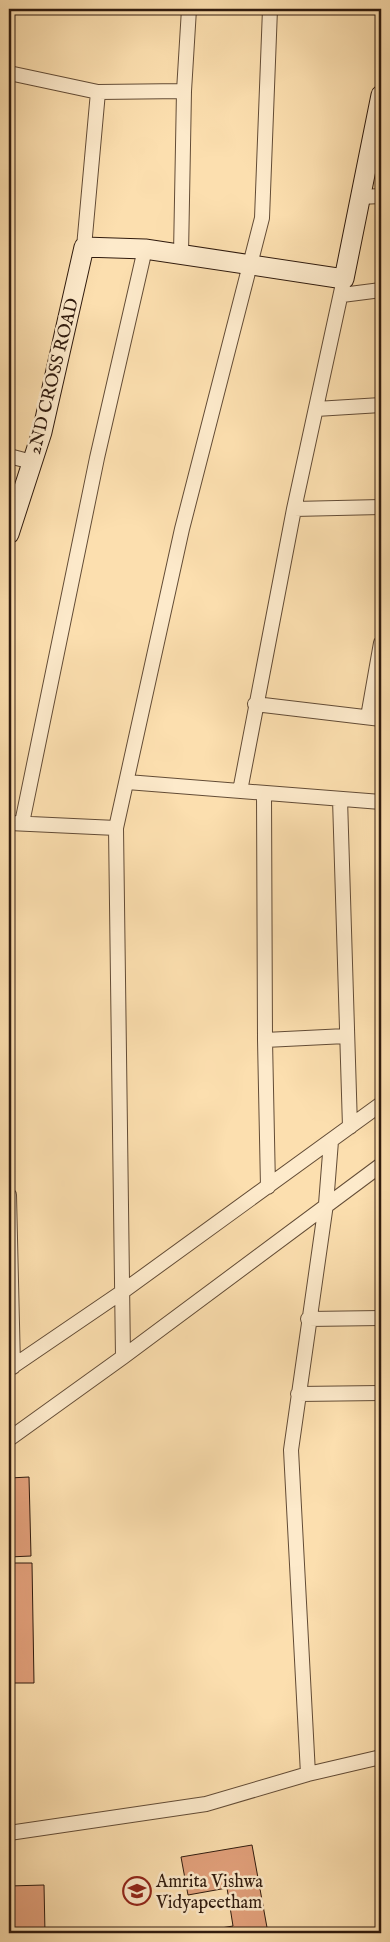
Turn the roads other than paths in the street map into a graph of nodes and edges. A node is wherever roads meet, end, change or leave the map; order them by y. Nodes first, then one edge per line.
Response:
1 (189, 9) edge
2 (267, 9) edge
3 (9, 73) edge
4 (184, 91) junction
5 (98, 92) junction
6 (381, 95) edge
7 (381, 196) edge
8 (360, 198) junction
9 (84, 246) junction
10 (145, 249) junction
11 (181, 254) junction
12 (249, 264) junction
13 (343, 287) junction
14 (381, 290) edge
15 (381, 405) edge
16 (316, 409) junction
17 (9, 456) edge
18 (32, 462) junction
19 (381, 507) edge
20 (294, 509) junction
21 (9, 534) edge
22 (381, 643) edge
23 (255, 704) junction
24 (374, 718) edge
25 (127, 782) junction
26 (240, 791) junction
27 (264, 793) junction
28 (340, 799) junction
29 (381, 802) edge
30 (16, 823) edge
31 (116, 828) junction
32 (346, 1036) junction
33 (265, 1040) junction
34 (381, 1104) edge
35 (350, 1127) junction
36 (331, 1141) junction
37 (381, 1165) edge
38 (268, 1187) junction
39 (9, 1195) edge
40 (326, 1204) junction
41 (122, 1292) junction
42 (381, 1318) edge
43 (308, 1319) junction
44 (123, 1357) junction
45 (11, 1368) edge
46 (381, 1393) edge
47 (298, 1394) junction
48 (9, 1439) edge
49 (381, 1757) edge
50 (308, 1774) junction
51 (9, 1833) edge

1 - 4 street
2 - 12 street
3 - 5 street
4 - 5 street
4 - 11 street
5 - 9 street
6 - 8 street
7 - 8 street
8 - 13 street
9 - 10 street
9 - 18 street, 2ND CROSS ROAD
10 - 11 street
10 - 30 street
11 - 12 street
12 - 13 street
12 - 25 street
13 - 14 street
13 - 16 street
15 - 16 street
16 - 20 street
17 - 18 street
18 - 21 street, 2ND CROSS ROAD
19 - 20 street
20 - 23 street
22 - 24 street
23 - 24 street
23 - 26 street
25 - 26 street
25 - 31 street
26 - 27 street
27 - 28 street
27 - 33 street
28 - 29 street
28 - 32 street
30 - 31 street
31 - 41 street
32 - 33 street
32 - 35 street
33 - 38 street
34 - 35 street
35 - 36 street
36 - 38 street
36 - 40 street
37 - 40 street
38 - 41 street
39 - 45 street
40 - 43 street
40 - 44 street
41 - 44 street
41 - 45 street
42 - 43 street
43 - 47 street
44 - 48 street
46 - 47 street
47 - 50 street
49 - 50 street
50 - 51 street

